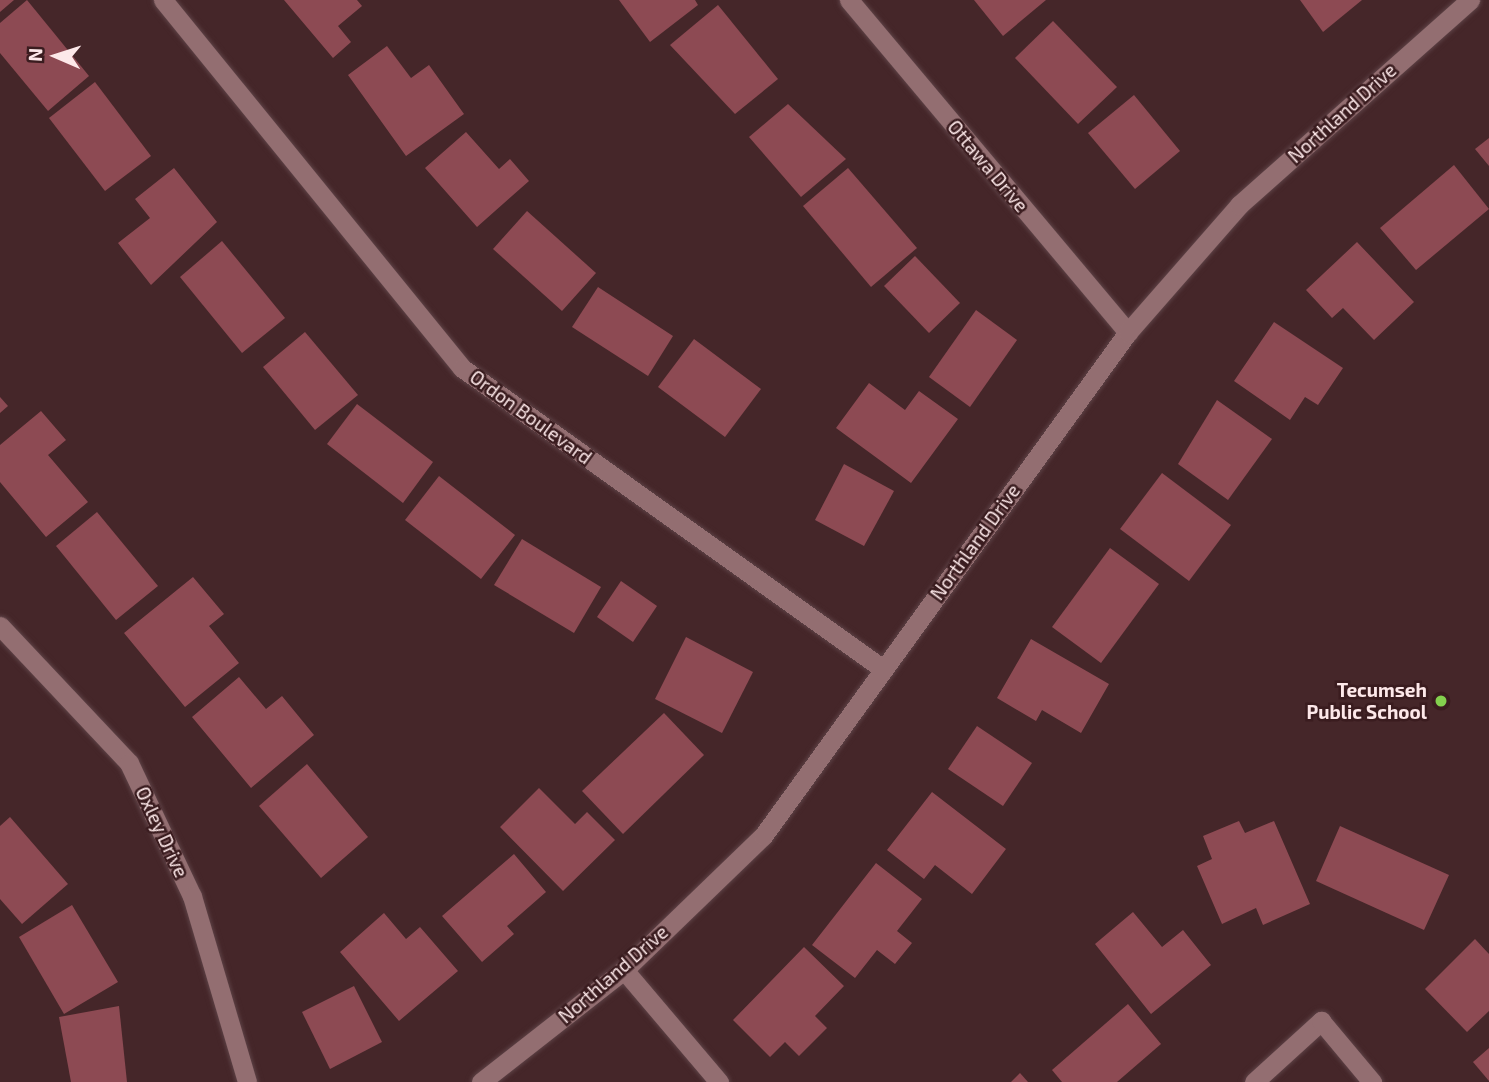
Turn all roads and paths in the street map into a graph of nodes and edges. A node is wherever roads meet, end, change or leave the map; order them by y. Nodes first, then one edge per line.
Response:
1 (163, 0) edge
2 (849, 0) edge
3 (1470, 0) edge
4 (1128, 332) junction
5 (0, 626) edge
6 (883, 669) junction
7 (624, 970) junction
8 (247, 1082) edge
9 (481, 1082) edge
10 (719, 1082) edge
11 (1254, 1082) edge
12 (1372, 1082) edge

1 - 6 street, Ordon Boulevard
2 - 4 street, Ottawa Drive
3 - 4 street, Northland Drive
4 - 6 street, Northland Drive
5 - 8 street, Oxley Drive
6 - 7 street, Northland Drive
7 - 9 street, Northland Drive
7 - 10 street
11 - 12 street

